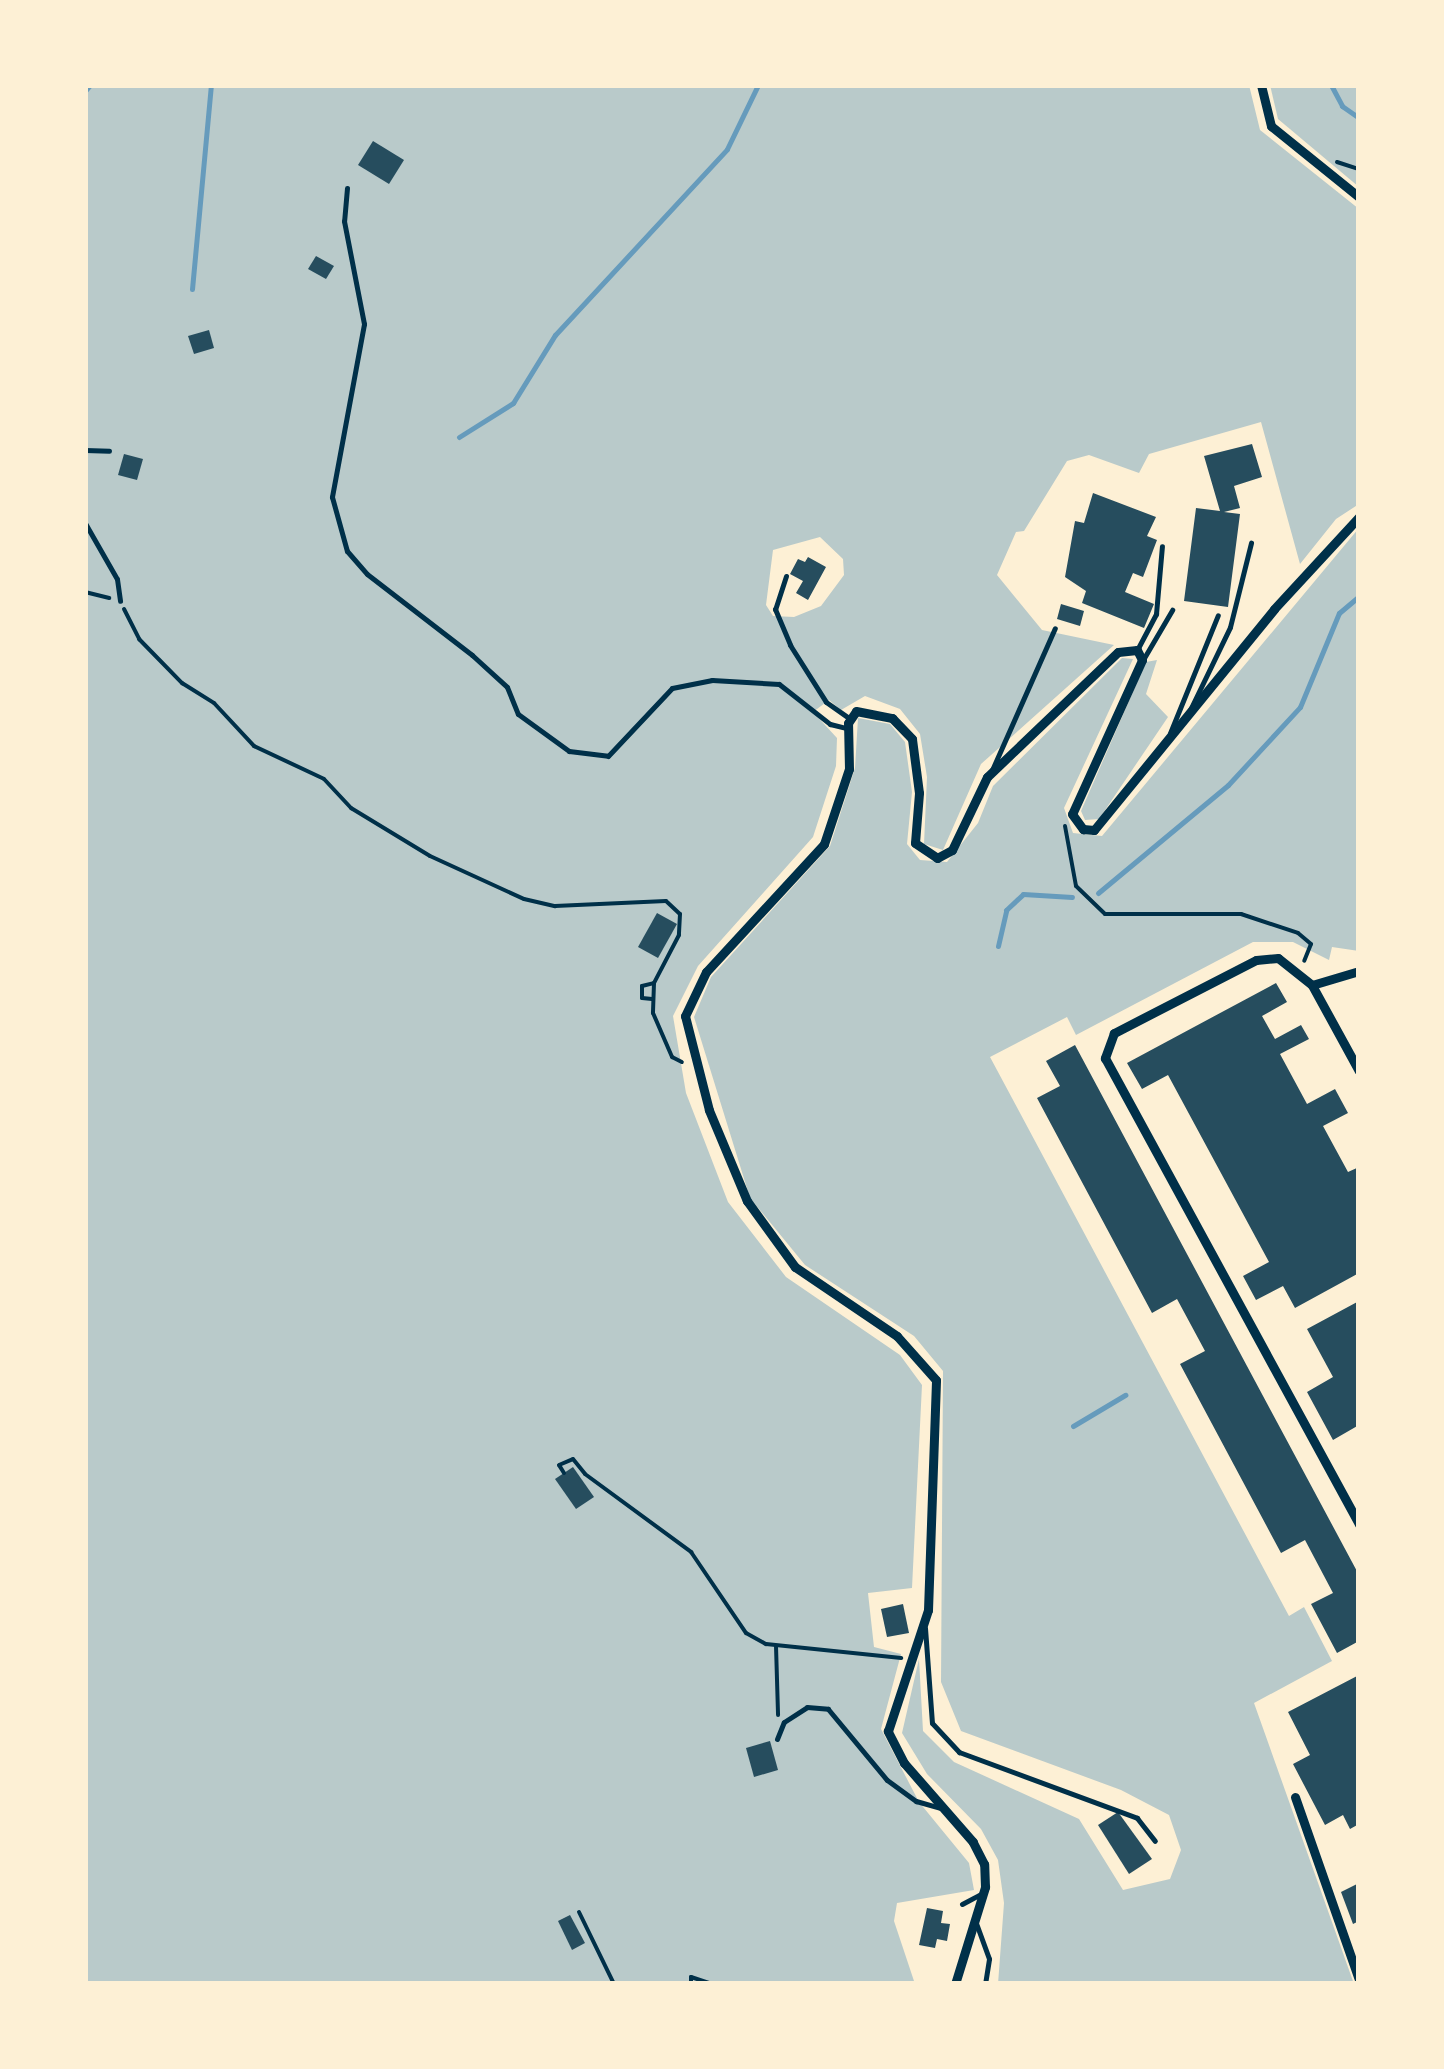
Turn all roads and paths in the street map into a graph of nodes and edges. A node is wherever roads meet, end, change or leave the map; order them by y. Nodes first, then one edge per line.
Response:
1 (1262, 85) edge
2 (348, 188) dead end
3 (1359, 197) edge
4 (85, 450) edge
5 (109, 452) dead end
6 (1359, 517) edge
7 (85, 523) edge
8 (1251, 543) dead end
9 (1162, 546) dead end
10 (786, 576) dead end
11 (85, 592) edge
12 (120, 601) junction
13 (1172, 610) dead end
14 (1218, 614) dead end
15 (1055, 628) dead end
16 (1140, 655) junction
17 (1187, 720) junction
18 (849, 724) junction
19 (1170, 741) junction
20 (992, 772) junction
21 (1072, 814) junction
22 (1311, 952) dead end
23 (1359, 972) edge
24 (654, 983) junction
25 (1312, 984) junction
26 (652, 998) junction
27 (1359, 1071) edge
28 (699, 1072) junction
29 (564, 1473) dead end
30 (1359, 1524) edge
31 (924, 1620) junction
32 (776, 1646) junction
33 (910, 1660) junction
34 (782, 1726) junction
35 (777, 1739) dead end
36 (1295, 1798) dead end
37 (948, 1810) junction
38 (1155, 1841) dead end
39 (983, 1893) junction
40 (962, 1904) dead end
41 (578, 1912) dead end
42 (974, 1921) junction
43 (1359, 1980) edge
44 (614, 1984) edge
45 (691, 1984) edge
46 (712, 1984) edge
47 (756, 1984) edge
48 (771, 1984) edge
49 (955, 1984) edge
50 (985, 1984) edge

1 - 3 street
2 - 18 lane
4 - 5 lane
6 - 17 street
7 - 12 lane
8 - 17 lane
9 - 16 lane
10 - 18 lane
11 - 12 path
12 - 24 path
13 - 16 lane
14 - 19 lane
15 - 20 lane
16 - 20 street
16 - 21 street
17 - 19 street
18 - 20 street
18 - 28 street
19 - 21 street
21 - 22 path
23 - 25 street
24 - 26 path
24 - 26 path
25 - 27 street
25 - 30 street
26 - 28 path
28 - 31 street
29 - 32 path
31 - 33 street
31 - 38 lane
32 - 33 path
32 - 34 path
33 - 37 street
34 - 35 lane
34 - 37 lane
36 - 43 street
37 - 39 street
39 - 40 lane
39 - 42 street
41 - 44 path
42 - 49 street
42 - 50 lane
45 - 46 path
47 - 48 path

